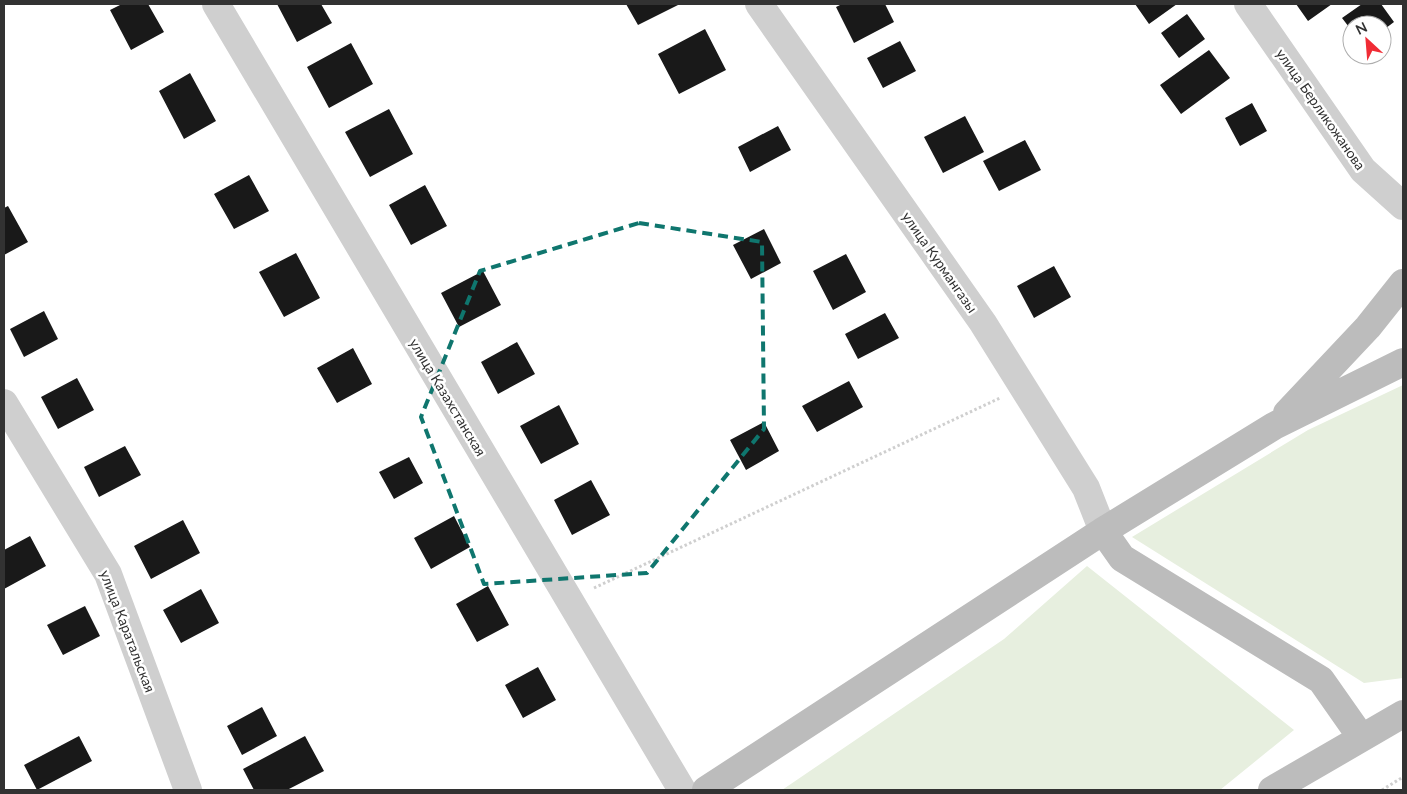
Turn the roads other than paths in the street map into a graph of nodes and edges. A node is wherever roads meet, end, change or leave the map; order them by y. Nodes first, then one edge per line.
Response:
1 (216, 4) edge
2 (759, 4) edge
3 (1248, 4) edge
4 (1403, 206) edge
5 (1403, 283) edge
6 (1403, 362) edge
7 (4, 403) edge
8 (1274, 426) junction
9 (1103, 531) junction
10 (1403, 714) edge
11 (1361, 737) junction
12 (188, 790) edge
13 (682, 790) edge
14 (706, 790) edge
15 (1272, 790) edge

1 - 13 street, улица Казахстанская
2 - 9 street, улица Курмангазы
3 - 4 street, улица Берликожанова
5 - 8 main road
6 - 8 main road
7 - 12 street, улица Каратальская
8 - 9 main road
9 - 11 main road
9 - 14 main road
10 - 11 main road
11 - 15 main road

